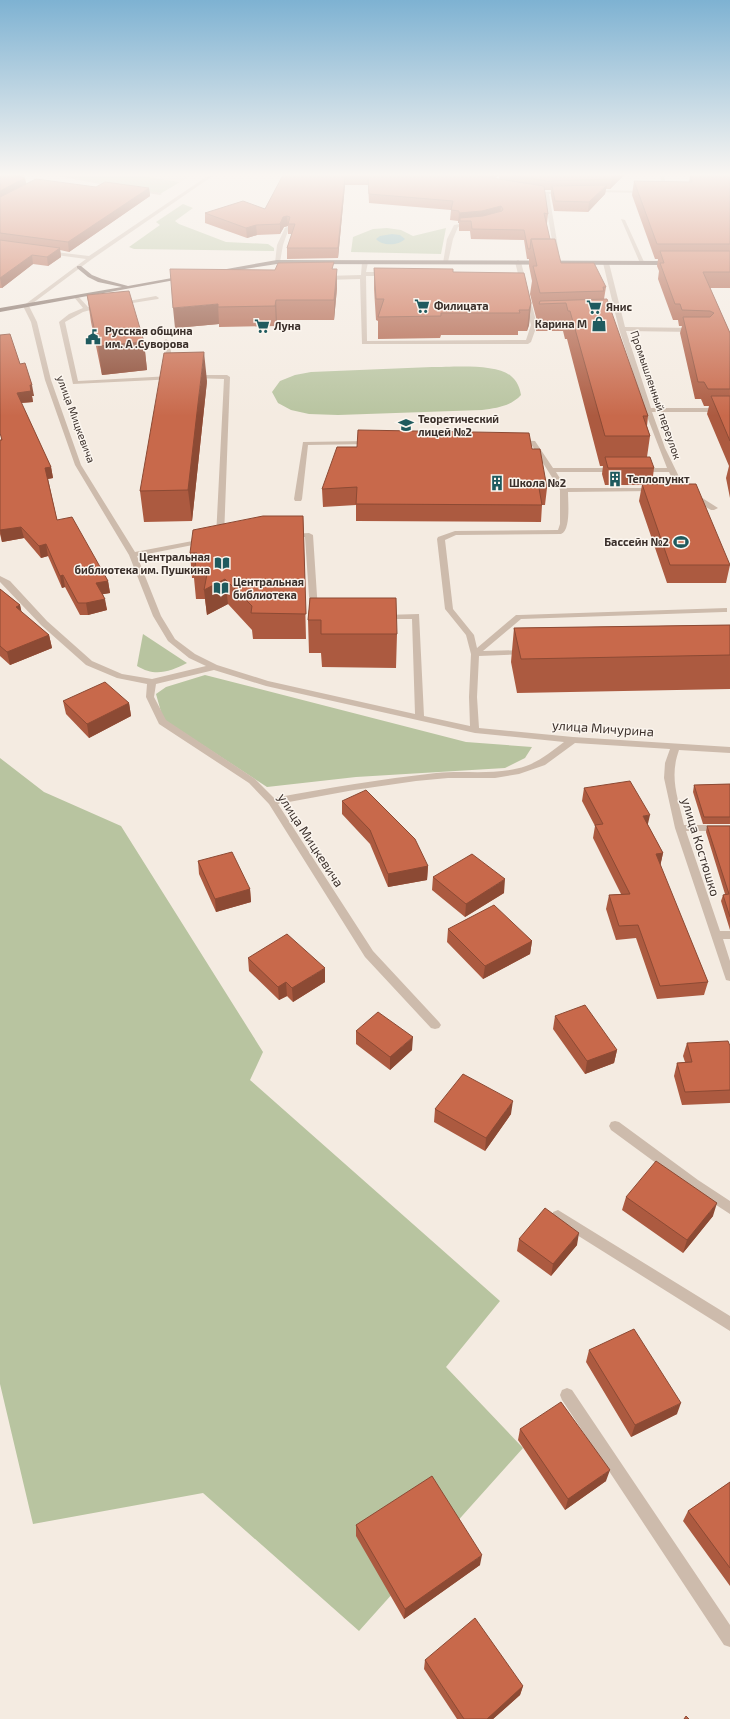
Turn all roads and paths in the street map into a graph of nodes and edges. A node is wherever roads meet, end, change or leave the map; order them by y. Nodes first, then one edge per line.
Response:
1 (70, 255) edge
2 (94, 255) edge
3 (278, 255) edge
4 (447, 255) edge
5 (558, 255) edge
6 (639, 255) edge
7 (90, 258) junction
8 (276, 262) junction
9 (365, 262) junction
10 (446, 262) junction
11 (518, 262) junction
12 (559, 262) junction
13 (606, 263) junction
14 (643, 263) junction
15 (674, 263) edge
16 (79, 267) junction
17 (208, 273) edge
18 (512, 273) edge
19 (520, 273) junction
20 (396, 274) edge
21 (193, 276) edge
22 (363, 276) junction
23 (318, 278) edge
24 (131, 287) junction
25 (77, 297) junction
26 (156, 298) dead end
27 (117, 304) edge
28 (110, 305) edge
29 (26, 306) junction
30 (86, 308) junction
31 (0, 310) edge
32 (613, 323) edge
33 (534, 325) junction
34 (542, 325) edge
35 (621, 326) junction
36 (699, 330) edge
37 (166, 341) dead end
38 (189, 377) edge
39 (648, 410) junction
40 (730, 410) edge
41 (510, 442) edge
42 (376, 443) edge
43 (551, 470) junction
44 (622, 470) edge
45 (630, 470) edge
46 (670, 470) junction
47 (681, 489) junction
48 (564, 490) junction
49 (298, 499) dead end
50 (714, 508) dead end
51 (280, 536) edge
52 (133, 555) junction
53 (0, 578) edge
54 (724, 610) dead end
55 (379, 617) edge
56 (315, 620) edge
57 (537, 652) edge
58 (475, 654) junction
59 (214, 667) junction
60 (152, 682) junction
61 (420, 718) junction
62 (475, 730) junction
63 (573, 740) junction
64 (676, 746) junction
65 (730, 750) edge
66 (272, 802) junction
67 (680, 828) junction
68 (730, 828) edge
69 (730, 935) edge
70 (715, 936) junction
71 (730, 977) edge
72 (435, 1024) dead end
73 (615, 1126) dead end
74 (730, 1208) edge
75 (558, 1216) edge
76 (730, 1324) edge
77 (567, 1395) dead end
78 (730, 1639) edge

1 - 7 street
2 - 7 street
3 - 8 street
4 - 10 street
5 - 12 street
6 - 14 street
7 - 16 street
8 - 9 main road
8 - 17 main road
9 - 10 main road
9 - 22 street
10 - 11 main road
11 - 12 main road
11 - 19 street
12 - 13 main road
13 - 14 main road
13 - 35 street, Промышленный переулок
14 - 15 main road
16 - 24 main road
16 - 29 street
18 - 19 street
19 - 33 street
20 - 22 street
21 - 24 main road
22 - 23 street
22 - 33 street
24 - 25 main road
25 - 29 main road
25 - 30 street
26 - 27 street
28 - 30 street
29 - 31 main road
29 - 52 street, улица Мицкевича
30 - 37 street
32 - 35 street
33 - 34 street
35 - 36 street
35 - 39 street, Промышленный переулок
38 - 52 street
39 - 40 street
39 - 46 street, Промышленный переулок
41 - 43 street
42 - 49 street
43 - 44 street
43 - 48 street
45 - 46 street
46 - 47 street, Промышленный переулок
47 - 48 street
47 - 50 street
48 - 58 street
51 - 56 street
52 - 59 street, улица Мицкевича
53 - 60 street
54 - 58 street
55 - 61 street
57 - 58 street
58 - 62 street
59 - 60 street
59 - 61 street, улица Мицкевича
60 - 66 street, улица Мицкевича
61 - 62 street, улица Мицкевича
62 - 63 street, улица Мичурина
63 - 64 street, улица Мичурина
63 - 66 street
64 - 65 street, улица Мичурина
64 - 67 street, улица Костюшко
66 - 72 street, улица Мицкевича
67 - 68 street
67 - 70 street, улица Костюшко
69 - 70 street
70 - 71 street, улица Костюшко
73 - 74 street
75 - 76 street
77 - 78 street

